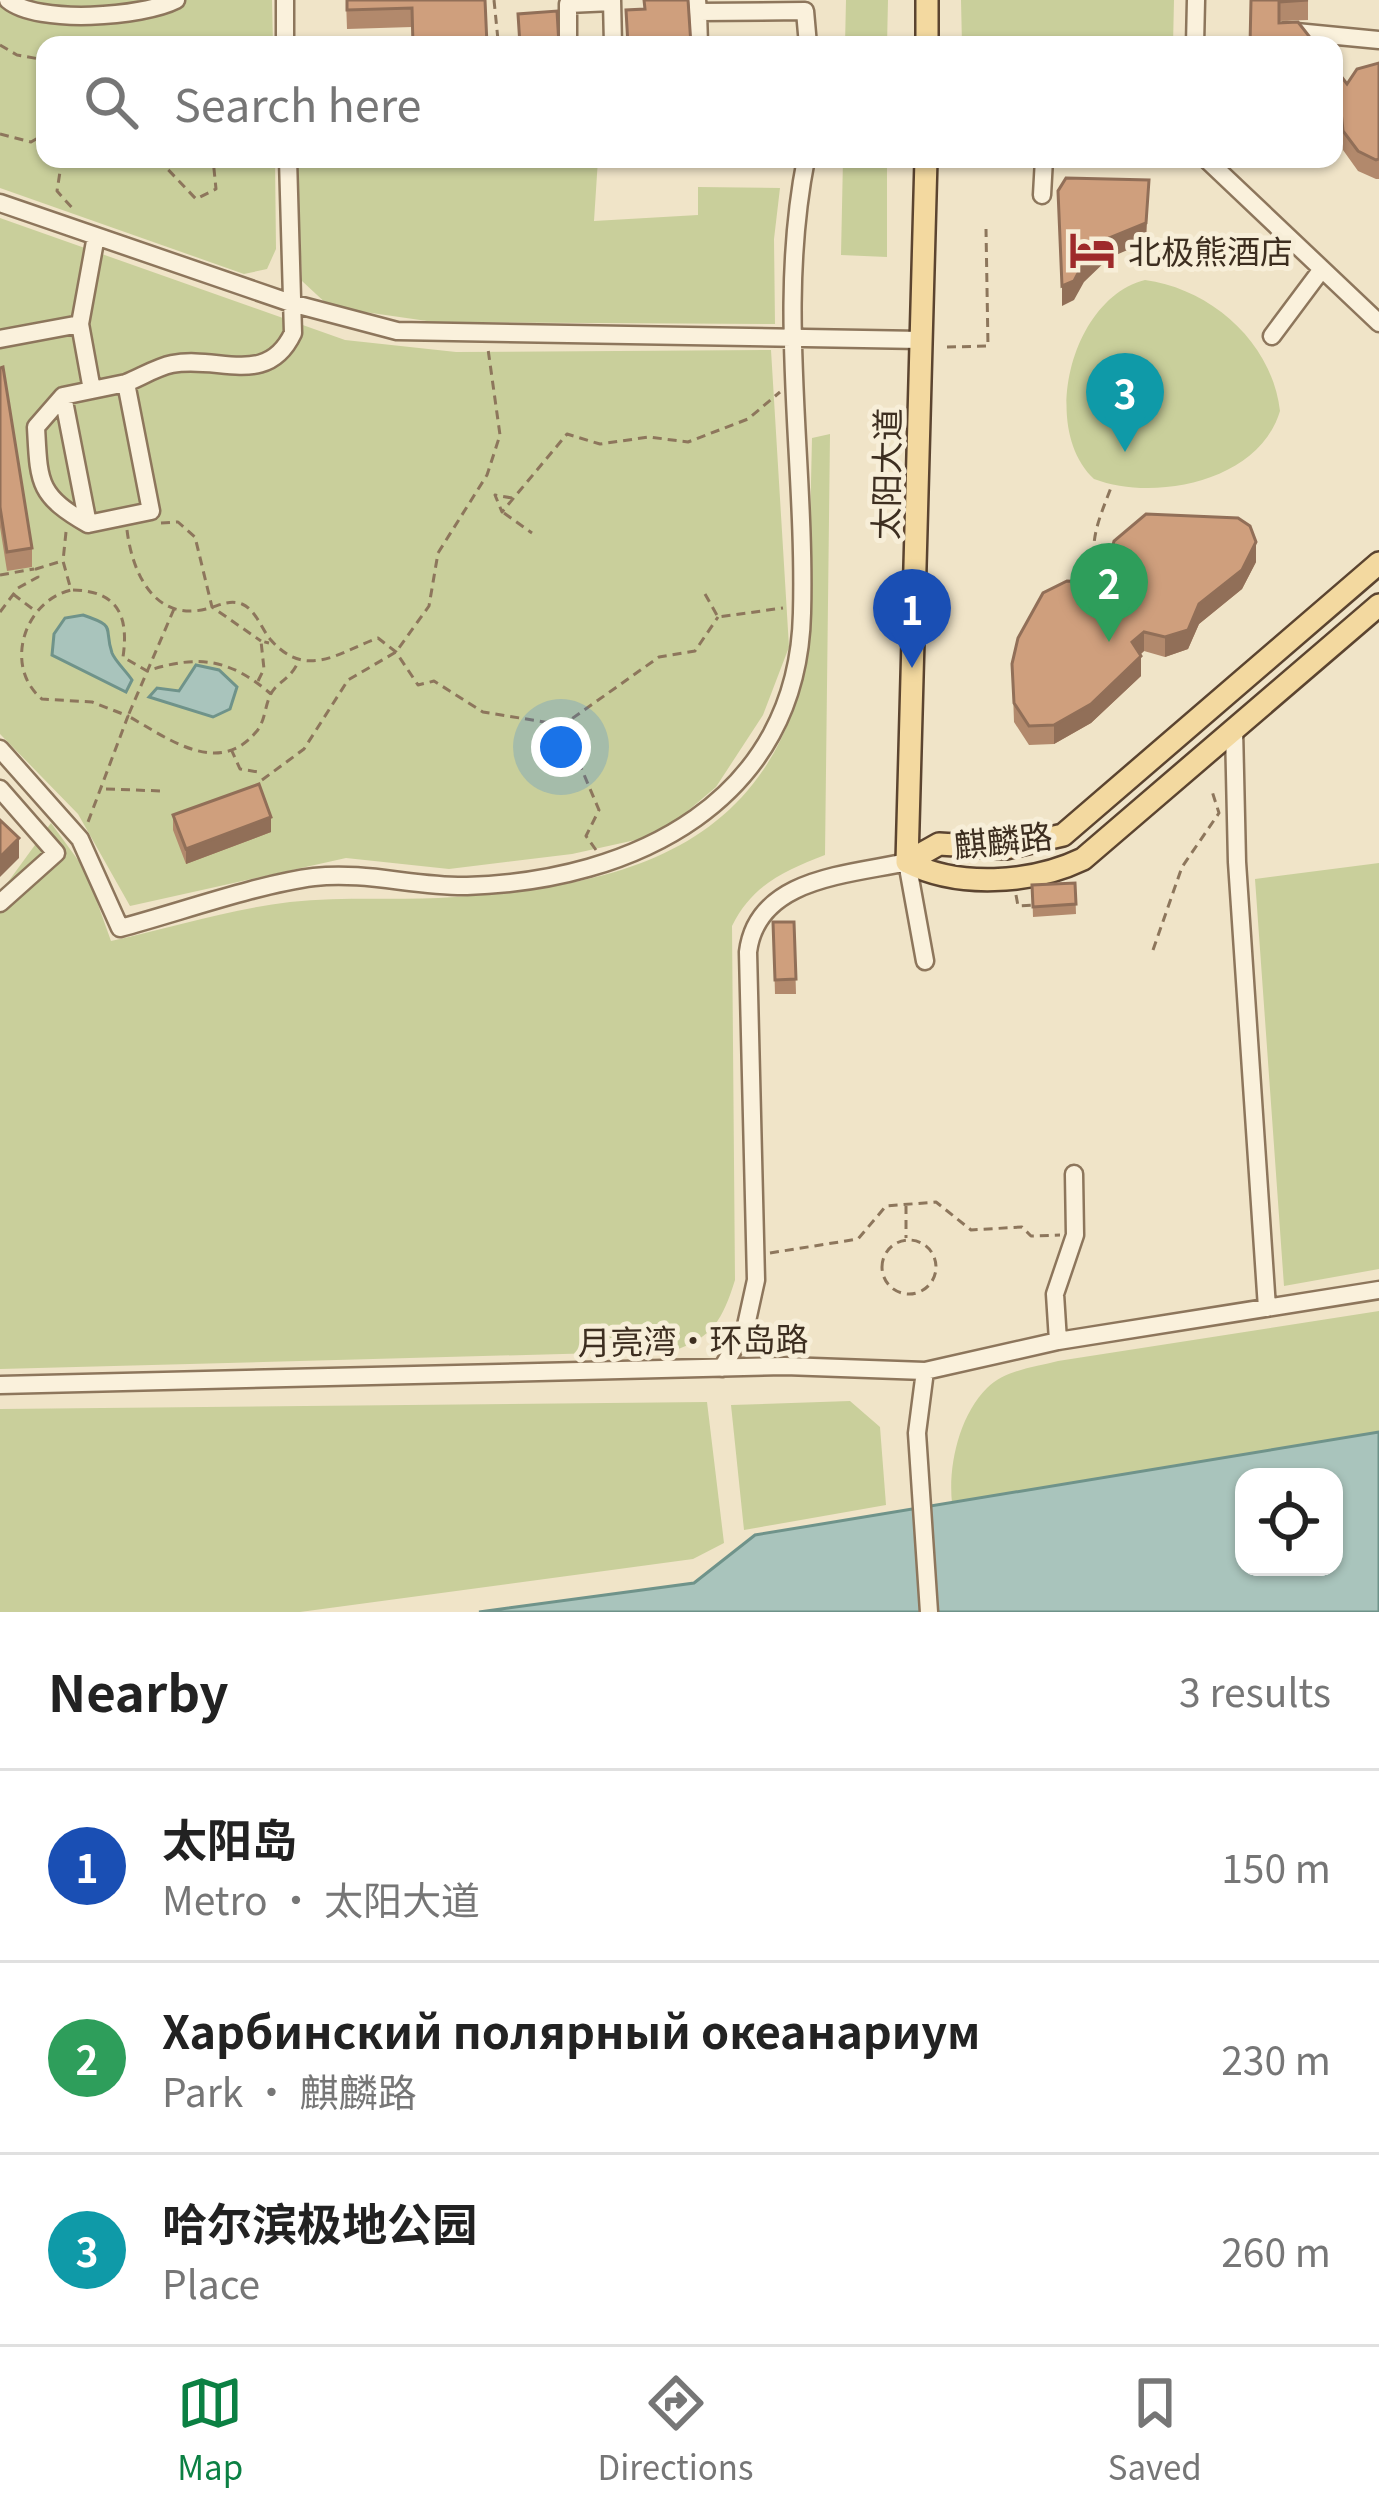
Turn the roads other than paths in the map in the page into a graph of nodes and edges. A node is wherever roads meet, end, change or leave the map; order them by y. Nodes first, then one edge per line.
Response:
1 (8, 0) edge
2 (176, 0) edge
3 (285, 0) edge
4 (927, 0) edge
5 (1196, 0) edge
6 (612, 1) edge
7 (129, 5) edge
8 (698, 6) edge
9 (1279, 30) edge
10 (285, 36) edge
11 (568, 36) edge
12 (614, 36) edge
13 (699, 36) edge
14 (807, 36) edge
15 (927, 36) edge
16 (1195, 36) edge
17 (1339, 36) edge
18 (1343, 36) edge
19 (1379, 40) edge
20 (288, 168) edge
21 (804, 168) edge
22 (926, 168) edge
23 (1044, 168) edge
24 (1215, 168) edge
25 (1042, 195) dead end
26 (0, 203) edge
27 (96, 236) junction
28 (1322, 269) junction
29 (291, 303) junction
30 (1379, 323) edge
31 (80, 324) junction
32 (1272, 336) dead end
33 (790, 338) junction
34 (0, 340) edge
35 (922, 340) junction
36 (126, 383) junction
37 (92, 390) junction
38 (63, 396) junction
39 (88, 524) junction
40 (1379, 563) edge
41 (1379, 605) edge
42 (1234, 729) junction
43 (0, 749) edge
44 (0, 789) edge
45 (907, 862) junction
46 (0, 903) edge
47 (926, 961) dead end
48 (1075, 1174) dead end
49 (1379, 1290) edge
50 (1267, 1308) junction
51 (1058, 1341) junction
52 (722, 1368) junction
53 (925, 1371) junction
54 (0, 1385) edge
55 (929, 1612) edge

1 - 7 street
2 - 7 street
3 - 10 street
4 - 15 main road
5 - 16 street
6 - 11 street
6 - 12 street
8 - 13 street
8 - 14 street
9 - 17 street
18 - 19 street
20 - 29 street
21 - 33 street
22 - 35 main road, 太阳大道
23 - 25 street
24 - 28 street
26 - 27 street
27 - 29 street
27 - 31 street
28 - 30 street
28 - 32 street
29 - 33 street
29 - 36 street
31 - 34 street
31 - 37 street
33 - 35 street
33 - 43 street
35 - 45 main road, 太阳大道
36 - 37 street
36 - 39 street
37 - 38 street
38 - 39 street
38 - 39 street
40 - 45 main road, 麒麟路
41 - 42 main road, 麒麟路
42 - 45 main road, 麒麟路
42 - 50 street
44 - 46 street
45 - 47 street
45 - 52 street
48 - 51 street
49 - 50 street, 月亮湾·环岛路
50 - 51 street, 月亮湾·环岛路
51 - 53 street, 月亮湾·环岛路
52 - 53 street, 月亮湾·环岛路
52 - 54 street, 月亮湾·环岛路
53 - 55 street

